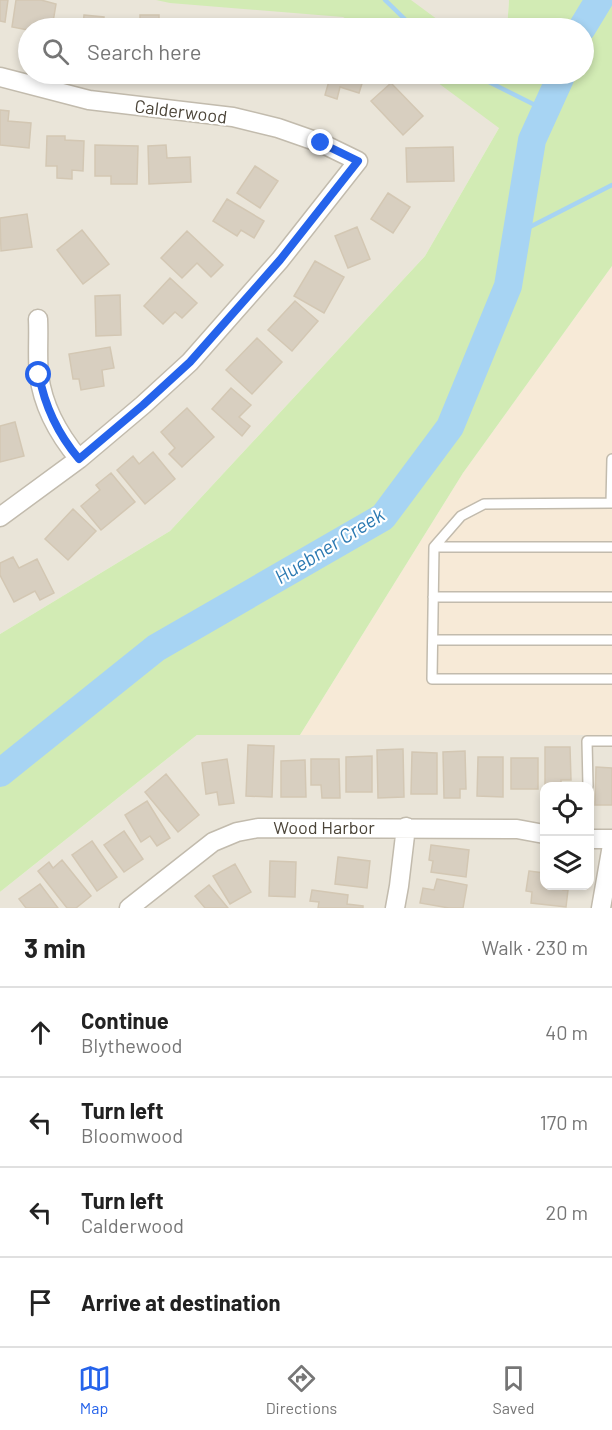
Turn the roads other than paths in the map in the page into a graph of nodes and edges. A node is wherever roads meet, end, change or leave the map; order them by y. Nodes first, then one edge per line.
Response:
1 (0, 77) edge
2 (18, 82) edge
3 (27, 84) edge
4 (38, 319) dead end
5 (79, 459) junction
6 (612, 459) edge
7 (612, 503) edge
8 (0, 517) edge
9 (434, 547) junction
10 (612, 547) edge
11 (433, 597) junction
12 (612, 597) edge
13 (433, 640) junction
14 (612, 640) edge
15 (612, 679) edge
16 (612, 741) edge
17 (588, 782) edge
18 (406, 827) junction
19 (540, 833) edge
20 (594, 839) edge
21 (612, 839) edge
22 (612, 844) edge
23 (129, 908) edge
24 (395, 908) edge
25 (601, 908) edge

1 - 2 street, Calderwood
3 - 5 street, Calderwood
4 - 5 street
5 - 8 street
6 - 7 lane
7 - 9 lane
9 - 10 lane
9 - 11 lane
11 - 12 lane
11 - 13 lane
13 - 14 lane
13 - 15 lane
16 - 17 lane
18 - 19 street, Wood Harbor
18 - 23 street, Wood Harbor
18 - 24 street
20 - 21 street
22 - 25 street

